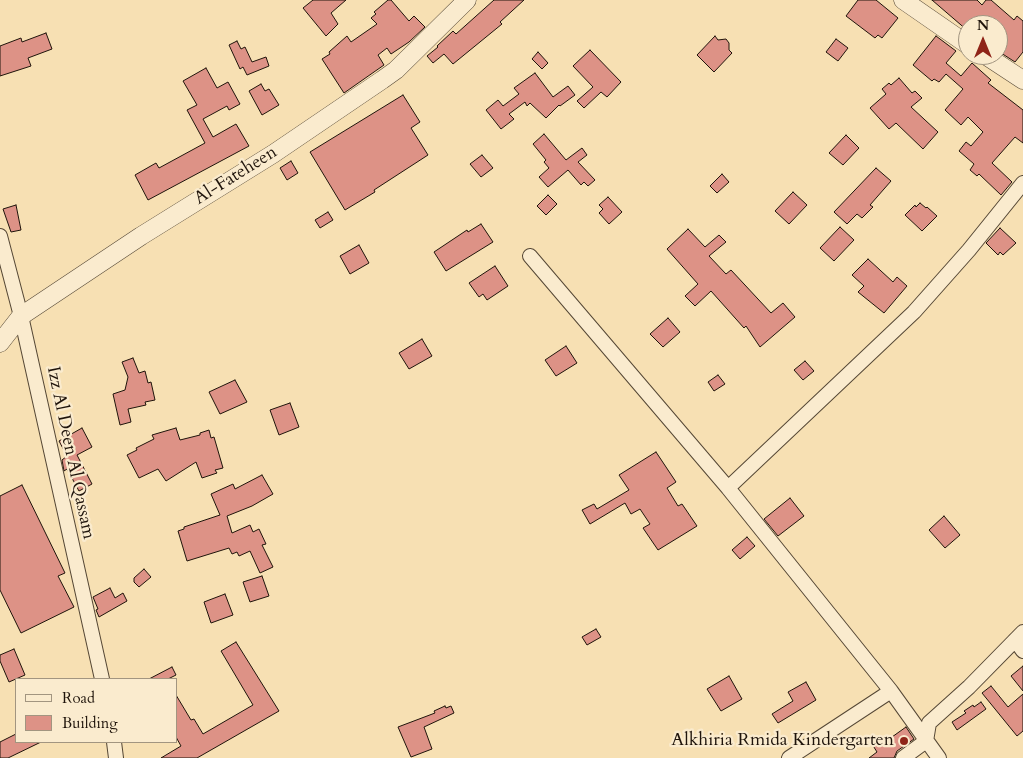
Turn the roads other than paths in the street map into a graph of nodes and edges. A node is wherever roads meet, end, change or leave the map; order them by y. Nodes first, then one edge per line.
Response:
1 (466, 0) edge
2 (904, 0) edge
3 (958, 38) edge
4 (1000, 65) edge
5 (1023, 80) edge
6 (1023, 183) edge
7 (0, 236) edge
8 (530, 256) dead end
9 (21, 316) junction
10 (0, 343) edge
11 (728, 488) junction
12 (1020, 641) edge
13 (102, 678) edge
14 (891, 691) junction
15 (926, 741) junction
16 (114, 743) edge
17 (116, 758) edge
18 (789, 758) edge
19 (903, 758) edge
20 (938, 758) edge

1 - 9 street, Al-Fateheen
2 - 3 street
4 - 5 street
6 - 11 street
7 - 9 street, Izz Al Deen Al Qassam
8 - 11 street
9 - 10 street, Al-Fateheen
9 - 13 street, Izz Al Deen Al Qassam
11 - 14 street
12 - 15 street
14 - 15 street
14 - 18 street
15 - 19 street
15 - 20 street
16 - 17 street

